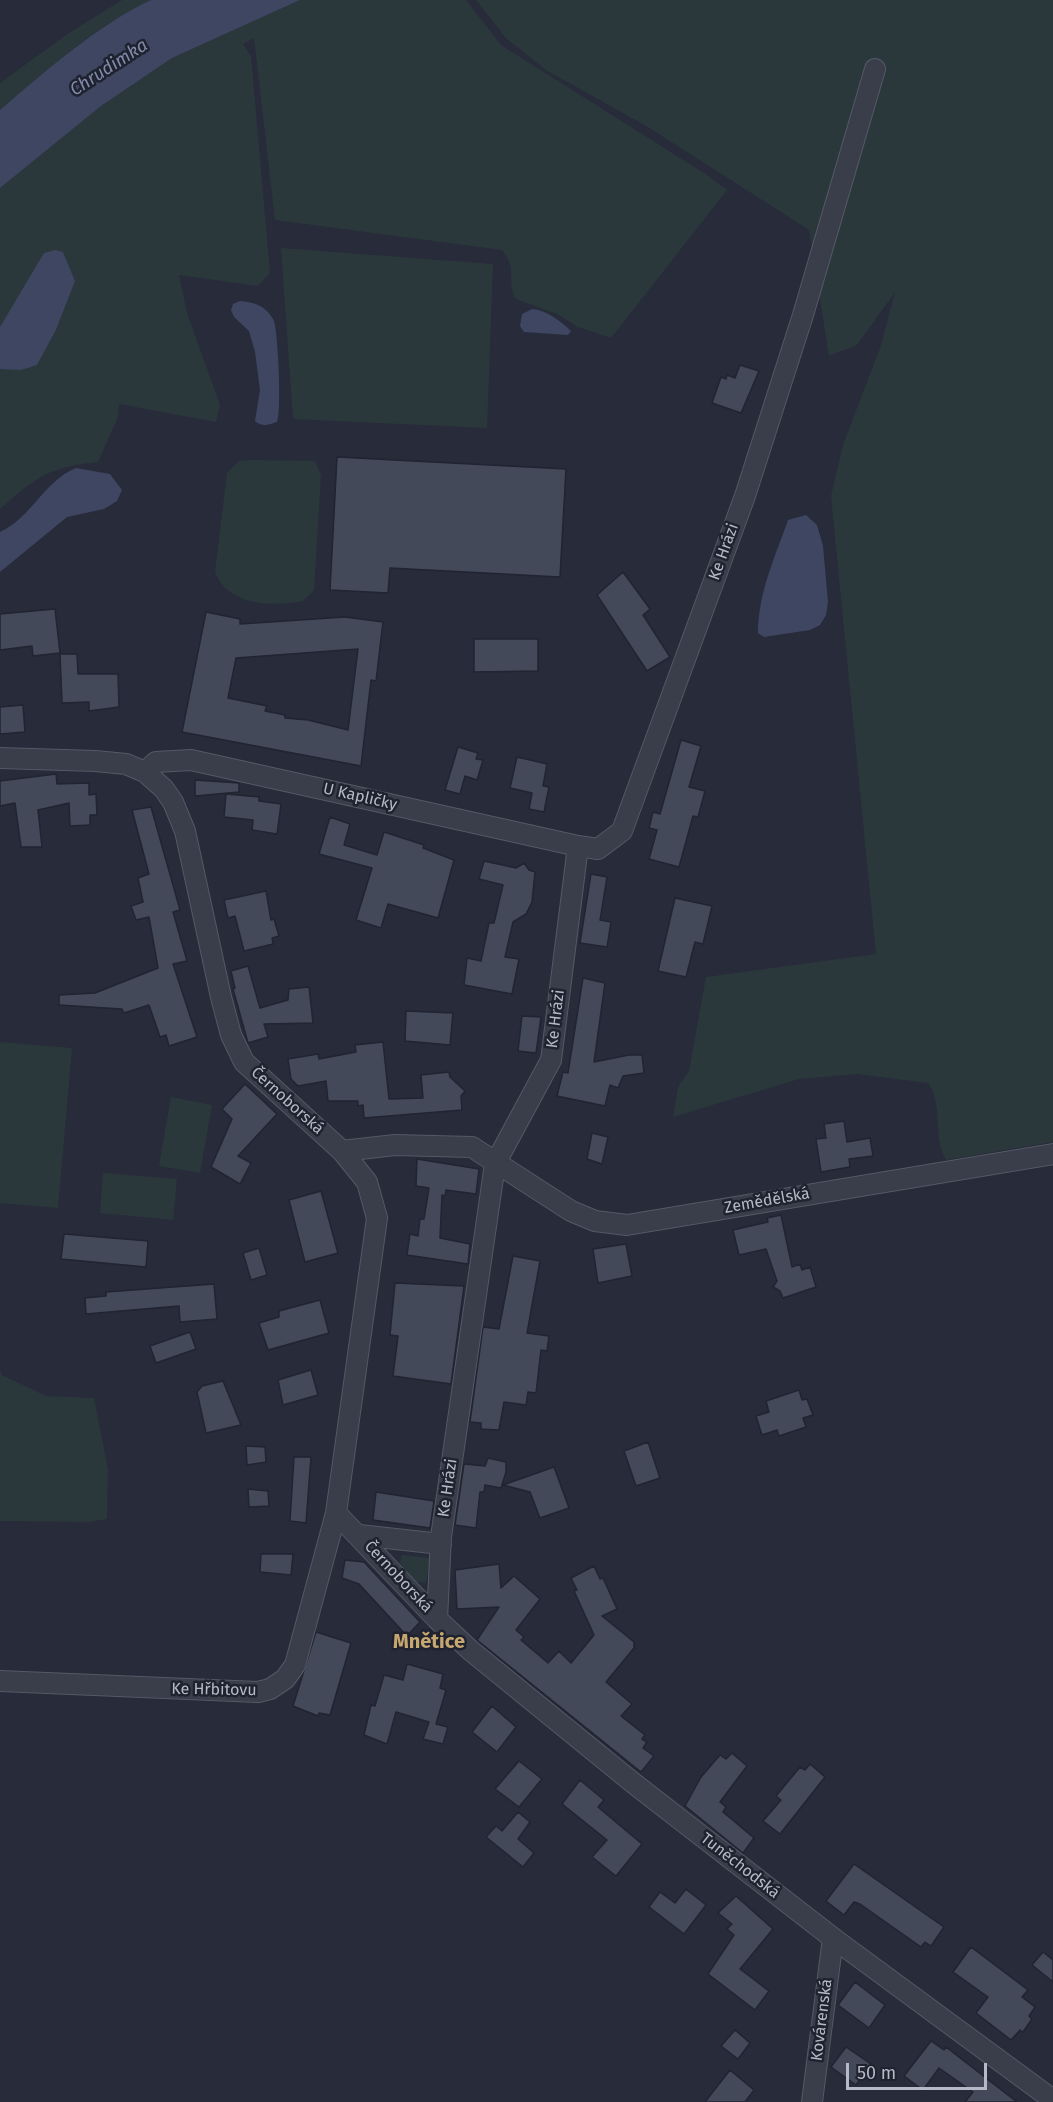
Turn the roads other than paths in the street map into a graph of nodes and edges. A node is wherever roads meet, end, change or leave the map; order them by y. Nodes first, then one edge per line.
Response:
1 (875, 69) dead end
2 (0, 758) edge
3 (145, 772) junction
4 (578, 846) junction
5 (342, 1150) junction
6 (1053, 1154) edge
7 (495, 1164) junction
8 (336, 1513) junction
9 (358, 1535) junction
10 (441, 1544) junction
11 (437, 1619) junction
12 (0, 1681) edge
13 (832, 1938) junction
14 (1053, 2100) edge
15 (812, 2102) edge

1 - 4 street, Ke Hrázi
2 - 3 street, Černoborská
3 - 4 street, U Kapličky
3 - 5 street, Černoborská
4 - 7 street, Ke Hrázi
5 - 7 street, Zemědělská
5 - 8 street, Černoborská
6 - 7 street, Zemědělská
7 - 10 street, Ke Hrázi
8 - 9 street, Černoborská
8 - 12 street, Ke Hřbitovu
9 - 10 street, Černoborská
9 - 11 street, Černoborská
10 - 11 street, Ke Hrázi
11 - 13 street, Tuněchodská
13 - 14 street, Tuněchodská
13 - 15 street, Kovárenská

